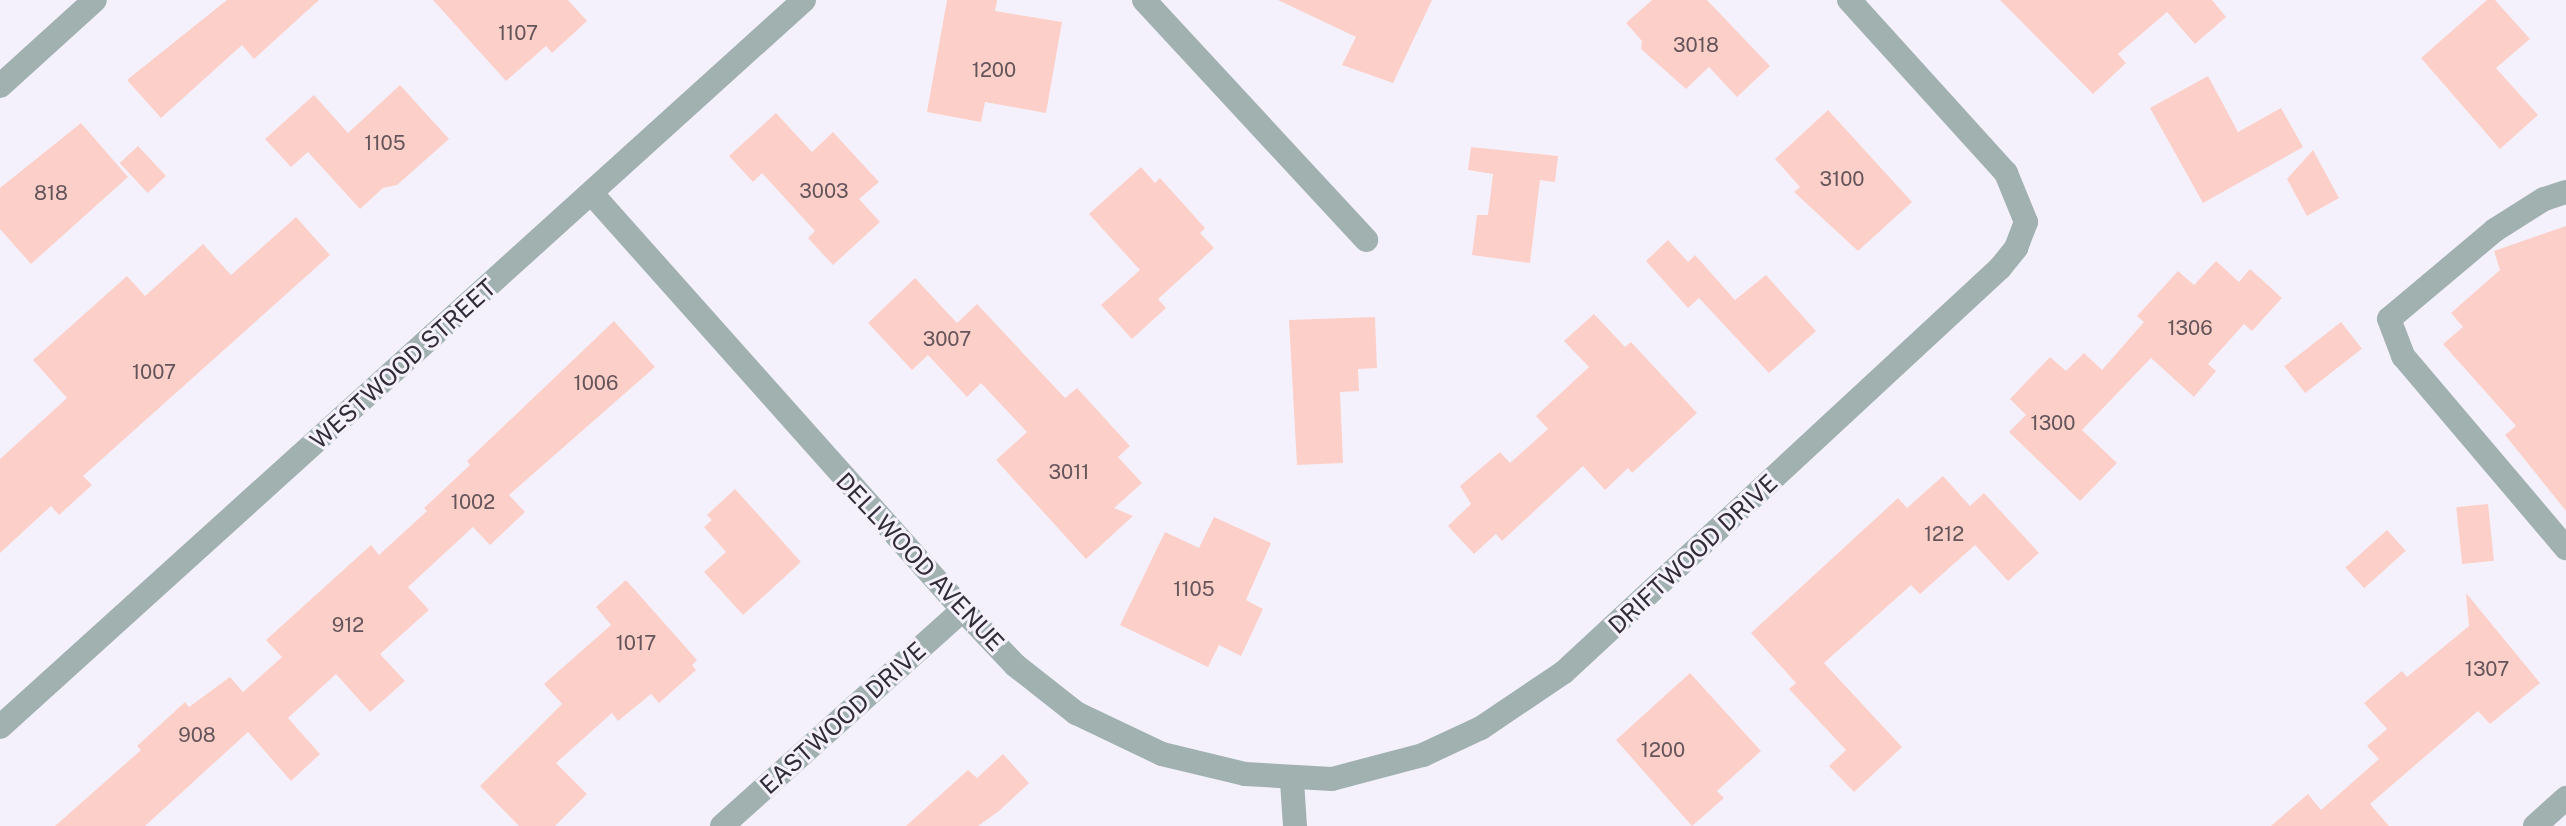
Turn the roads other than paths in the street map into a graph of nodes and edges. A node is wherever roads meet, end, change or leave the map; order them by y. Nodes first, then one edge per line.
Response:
1 (95, 0) edge
2 (804, 0) edge
3 (1144, 0) edge
4 (1849, 0) edge
5 (0, 86) edge
6 (2566, 192) edge
7 (593, 195) junction
8 (1366, 240) dead end
9 (2566, 548) edge
10 (963, 610) junction
11 (0, 727) edge
12 (1292, 781) junction
13 (2566, 798) edge
14 (722, 826) edge
15 (1295, 826) edge
16 (2535, 826) edge

1 - 5 street
2 - 7 street, WESTWOOD STREET
3 - 8 street
4 - 12 street, DRIFTWOOD DRIVE
6 - 9 street
7 - 10 street, DELLWOOD AVENUE
7 - 11 street, WESTWOOD STREET
10 - 12 street, DELLWOOD AVENUE
10 - 14 street, EASTWOOD DRIVE
12 - 15 street
13 - 16 street

